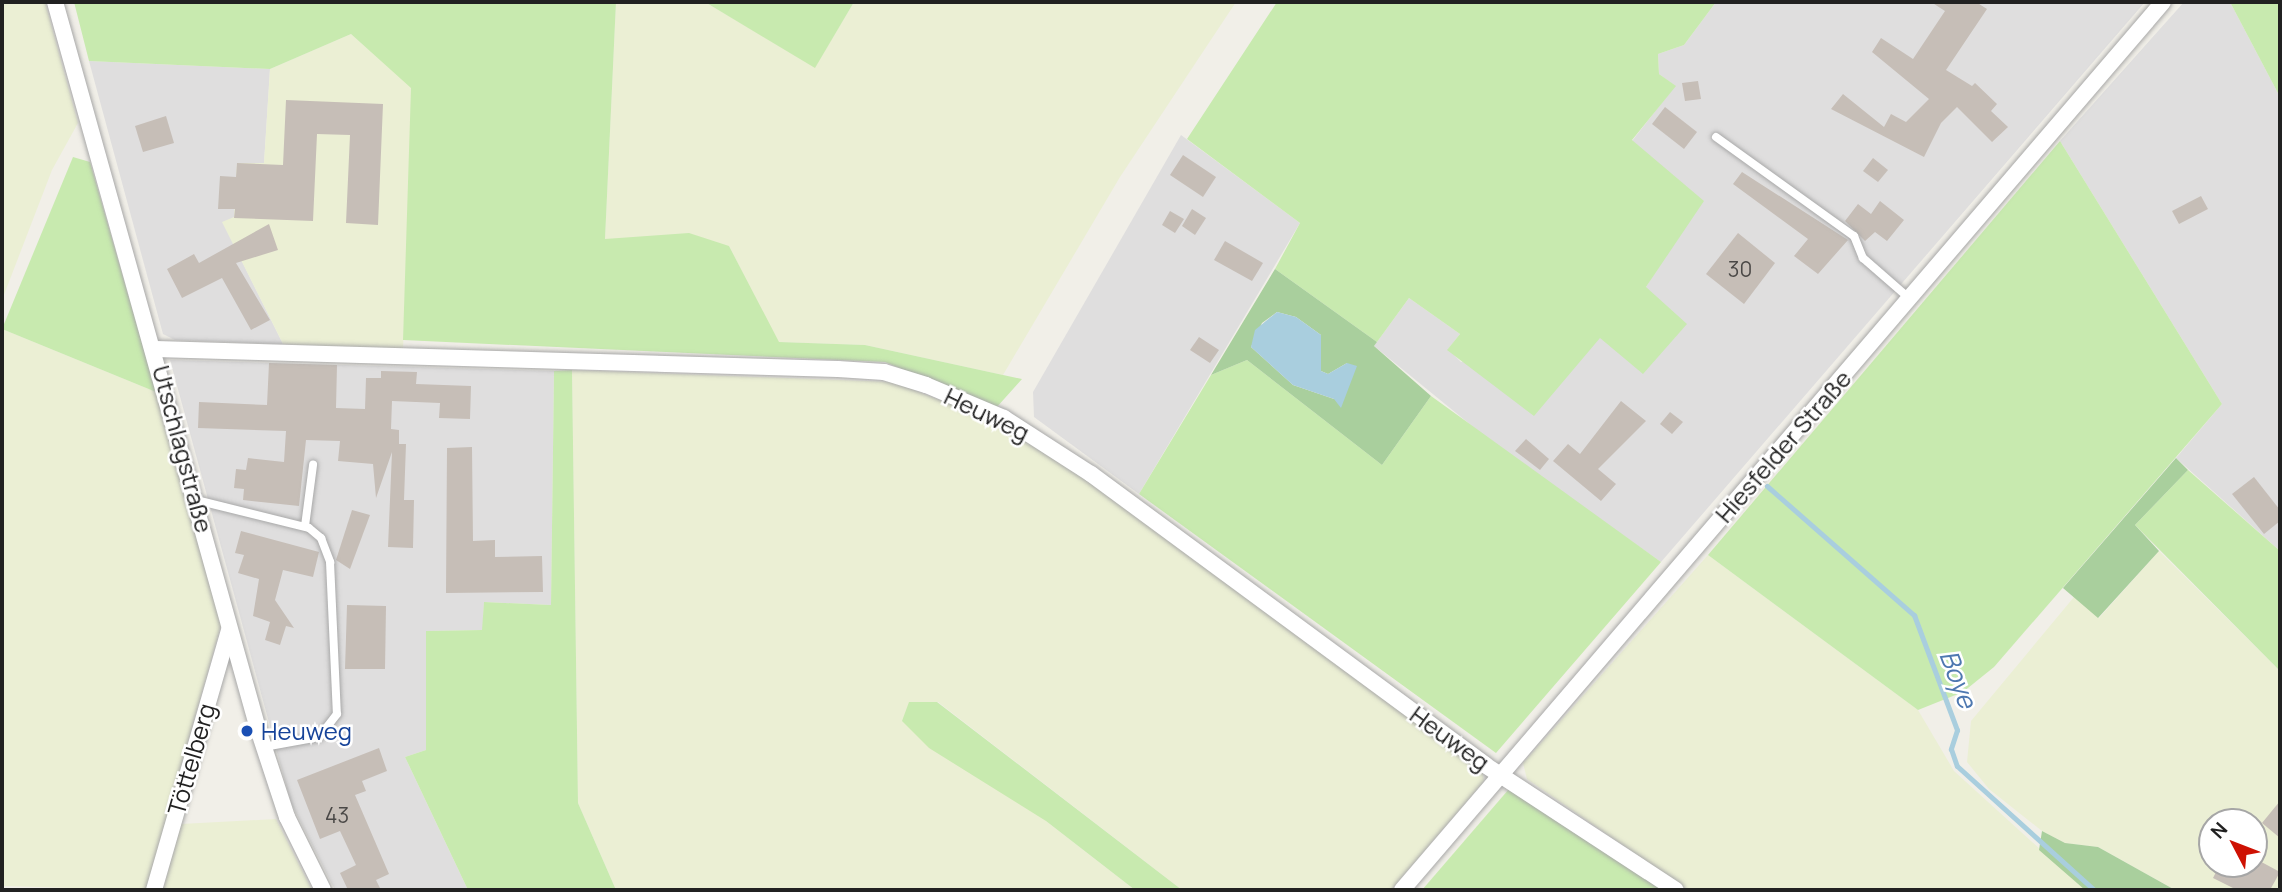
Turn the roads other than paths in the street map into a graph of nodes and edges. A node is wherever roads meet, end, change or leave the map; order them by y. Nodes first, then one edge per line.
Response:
1 (55, 2) edge
2 (2163, 2) edge
3 (1716, 137) dead end
4 (1909, 298) junction
5 (156, 349) junction
6 (313, 465) dead end
7 (196, 500) junction
8 (305, 526) junction
9 (230, 627) junction
10 (264, 747) junction
11 (1502, 774) junction
12 (154, 890) edge
13 (323, 890) edge
14 (1402, 890) edge
15 (1676, 890) edge

1 - 5 street, Utschlagstraße
2 - 4 street, Hiesfelder Straße
3 - 4 lane
4 - 11 street, Hiesfelder Straße
5 - 7 street, Utschlagstraße
5 - 11 street, Heuweg
6 - 8 lane
7 - 8 lane
7 - 9 street, Utschlagstraße
8 - 10 lane
9 - 10 street, Utschlagstraße
9 - 12 street, Töttelberg
10 - 13 street, Utschlagstraße
11 - 14 street, Hiesfelder Straße
11 - 15 street, Heuweg

